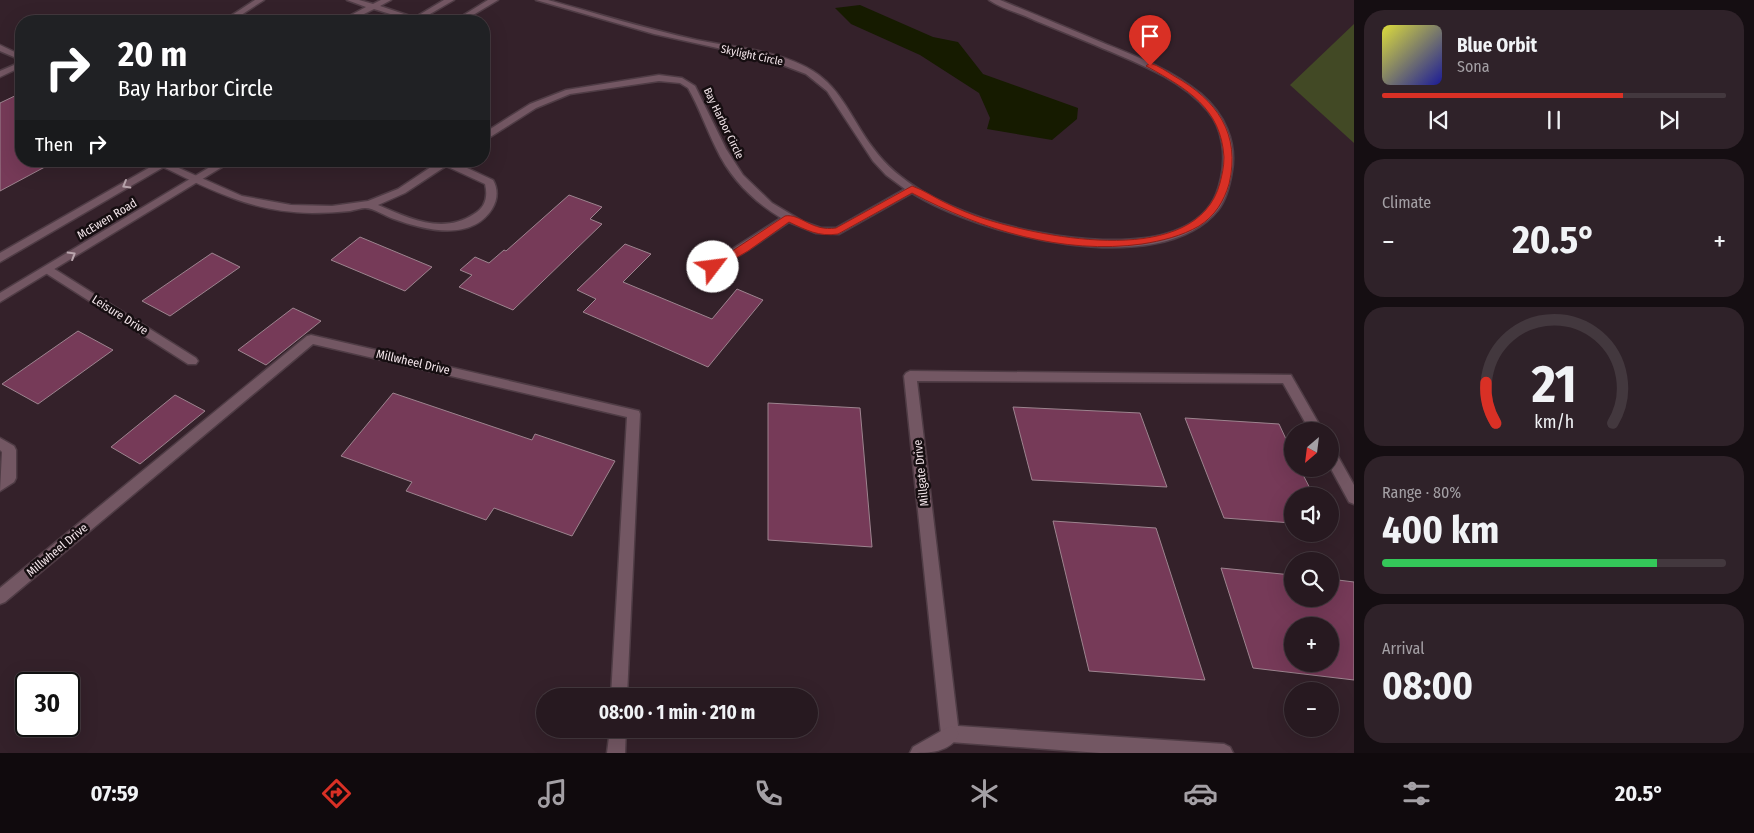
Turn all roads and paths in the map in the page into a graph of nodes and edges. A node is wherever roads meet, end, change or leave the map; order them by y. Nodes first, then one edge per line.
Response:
1 (260, 0) edge
2 (351, 0) edge
3 (387, 0) edge
4 (450, 0) edge
5 (494, 0) edge
6 (540, 0) edge
7 (993, 0) edge
8 (376, 6) junction
9 (236, 15) edge
10 (357, 15) edge
11 (401, 15) edge
12 (426, 15) edge
13 (468, 15) edge
14 (0, 48) edge
15 (15, 55) edge
16 (15, 67) edge
17 (0, 74) edge
18 (490, 133) edge
19 (158, 167) edge
20 (176, 167) edge
21 (217, 167) edge
22 (439, 167) edge
23 (458, 167) edge
24 (197, 179) junction
25 (912, 189) junction
26 (369, 205) junction
27 (788, 218) junction
28 (0, 258) edge
29 (713, 267) dead end
30 (48, 270) junction
31 (0, 298) edge
32 (192, 362) dead end
33 (1312, 422) edge
34 (0, 443) edge
35 (1339, 471) edge
36 (0, 485) edge
37 (1354, 498) edge
38 (0, 597) edge
39 (620, 688) edge
40 (950, 734) junction
41 (617, 738) edge
42 (616, 753) edge
43 (919, 753) edge
44 (1224, 753) edge

1 - 9 street
2 - 8 street
3 - 8 street
4 - 12 street
5 - 13 street
6 - 25 street, Skylight Circle
7 - 25 street
8 - 10 street
8 - 11 street
14 - 15 street
16 - 17 street
18 - 27 street, Bay Harbor Circle
19 -> 28 street, McEwen Road
20 - 24 street
21 - 24 street, McEwen Road
22 - 26 street
23 - 26 street
24 - 26 street
30 -> 24 street, McEwen Road
25 - 27 street, Bay Harbor Circle
27 - 29 street
30 - 31 street, McEwen Road
30 - 32 street, Leisure Drive
33 - 40 street, Millgate Drive
34 - 36 street
35 - 37 street
38 - 39 street, Millwheel Drive
40 - 43 street
40 - 44 street
41 - 42 street

